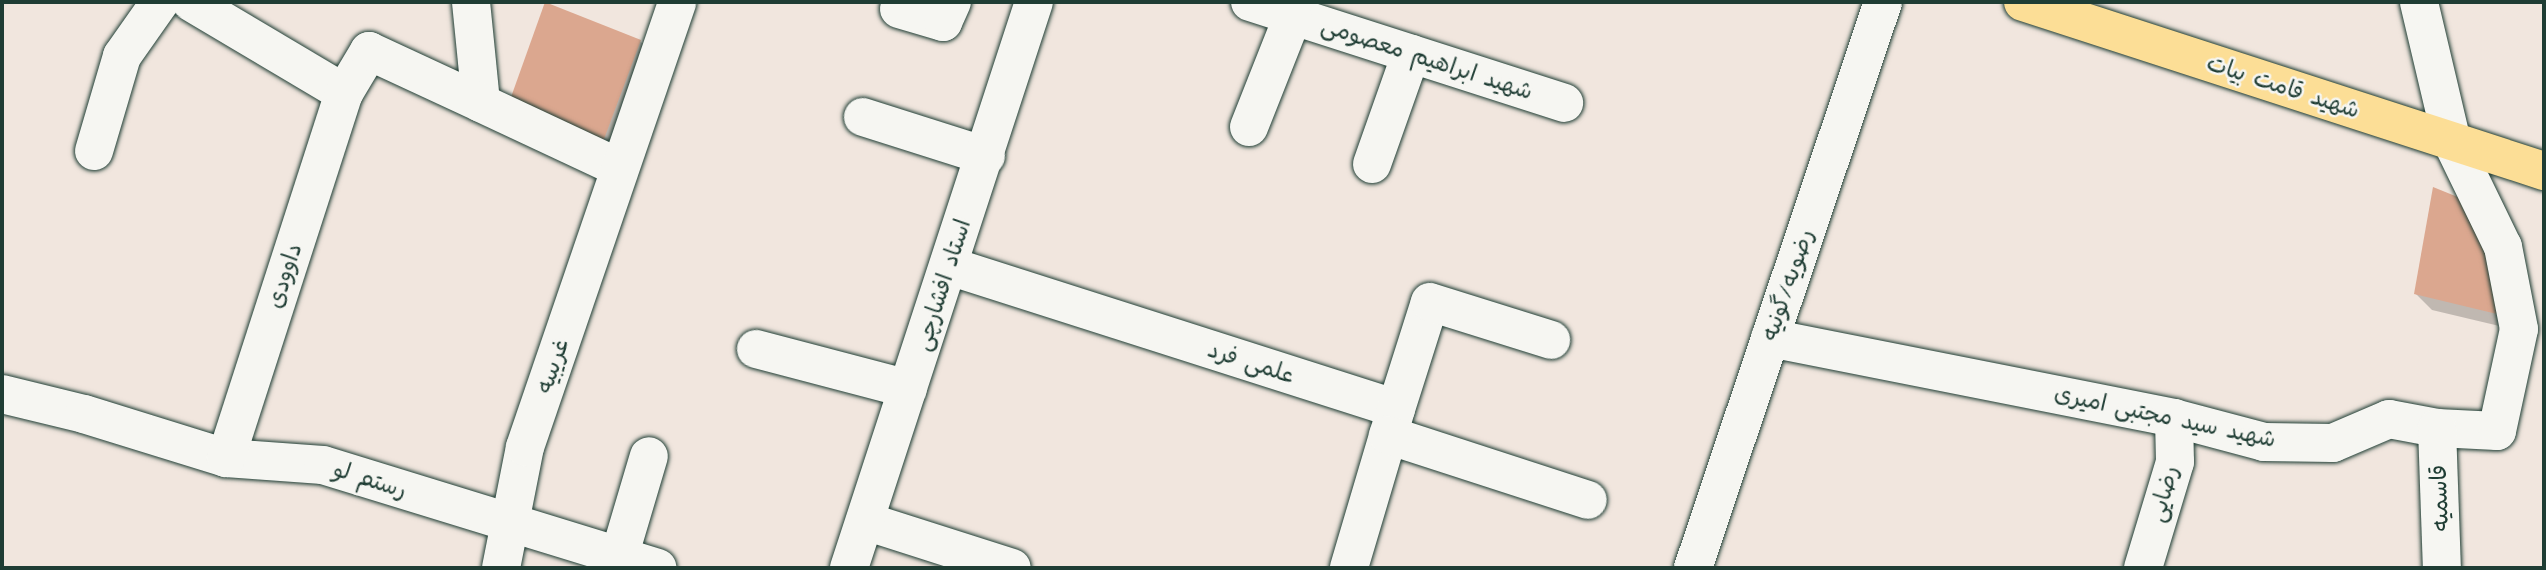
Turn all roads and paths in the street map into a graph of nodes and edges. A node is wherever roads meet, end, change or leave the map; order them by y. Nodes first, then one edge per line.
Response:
1 (160, 2) edge
2 (191, 2) edge
3 (471, 2) edge
4 (677, 2) edge
5 (952, 2) edge
6 (1034, 2) edge
7 (1250, 2) edge
8 (1883, 2) edge
9 (2022, 2) edge
10 (2419, 2) edge
11 (899, 9) dead end
12 (1293, 16) junction
13 (1411, 54) junction
14 (344, 93) junction
15 (481, 103) junction
16 (1564, 103) dead end
17 (863, 117) dead end
18 (1249, 127) dead end
19 (2452, 142) junction
20 (94, 152) dead end
21 (986, 156) junction
22 (1371, 164) dead end
23 (620, 168) junction
24 (2544, 172) edge
25 (949, 266) junction
26 (2532, 324) edge
27 (1770, 338) junction
28 (1551, 340) dead end
29 (756, 349) dead end
30 (908, 389) junction
31 (2, 394) edge
32 (2174, 418) junction
33 (1392, 422) junction
34 (2437, 428) junction
35 (649, 456) dead end
36 (226, 458) junction
37 (1588, 500) dead end
38 (865, 521) junction
39 (510, 525) junction
40 (619, 557) junction
41 (501, 568) edge
42 (657, 568) edge
43 (849, 568) edge
44 (1012, 568) edge
45 (1349, 568) edge
46 (1693, 568) edge
47 (2143, 568) edge
48 (2442, 568) edge

1 - 20 street
2 - 14 street
3 - 15 street
4 - 23 street, غریبیه
5 - 11 street
6 - 21 street, استاد افشارچی
7 - 12 street, شهید ابراهیم معصومی
8 - 27 street, رضویه/گونیه
9 - 19 main road, شهید قامت بیات
10 - 19 street
12 - 13 street, شهید ابراهیم معصومی
12 - 18 street
13 - 16 street, شهید ابراهیم معصومی
13 - 22 street
14 - 15 street, داوودی
14 - 36 street, داوودی
15 - 23 street
17 - 21 street
19 - 24 main road, شهید قامت بیات
19 - 26 street
21 - 25 street, استاد افشارچی
23 - 39 street, غریبیه
25 - 30 street, استاد افشارچی
25 - 33 street, علمی فرد
26 - 34 street, شهید سید مجتبی امیری
27 - 32 street, شهید سید مجتبی امیری
27 - 46 street, رضویه/گونیه
28 - 33 street
29 - 30 street
30 - 38 street, استاد افشارچی
31 - 36 street, رستم لو
32 - 34 street, شهید سید مجتبی امیری
32 - 47 street, رضایی
33 - 37 street, علمی فرد
33 - 45 street
34 - 48 street, قاسمیه
35 - 40 street
36 - 39 street, رستم لو
38 - 43 street, استاد افشارچی
38 - 44 street
39 - 40 street, رستم لو
39 - 41 street, غریبیه
40 - 42 street, رستم لو

